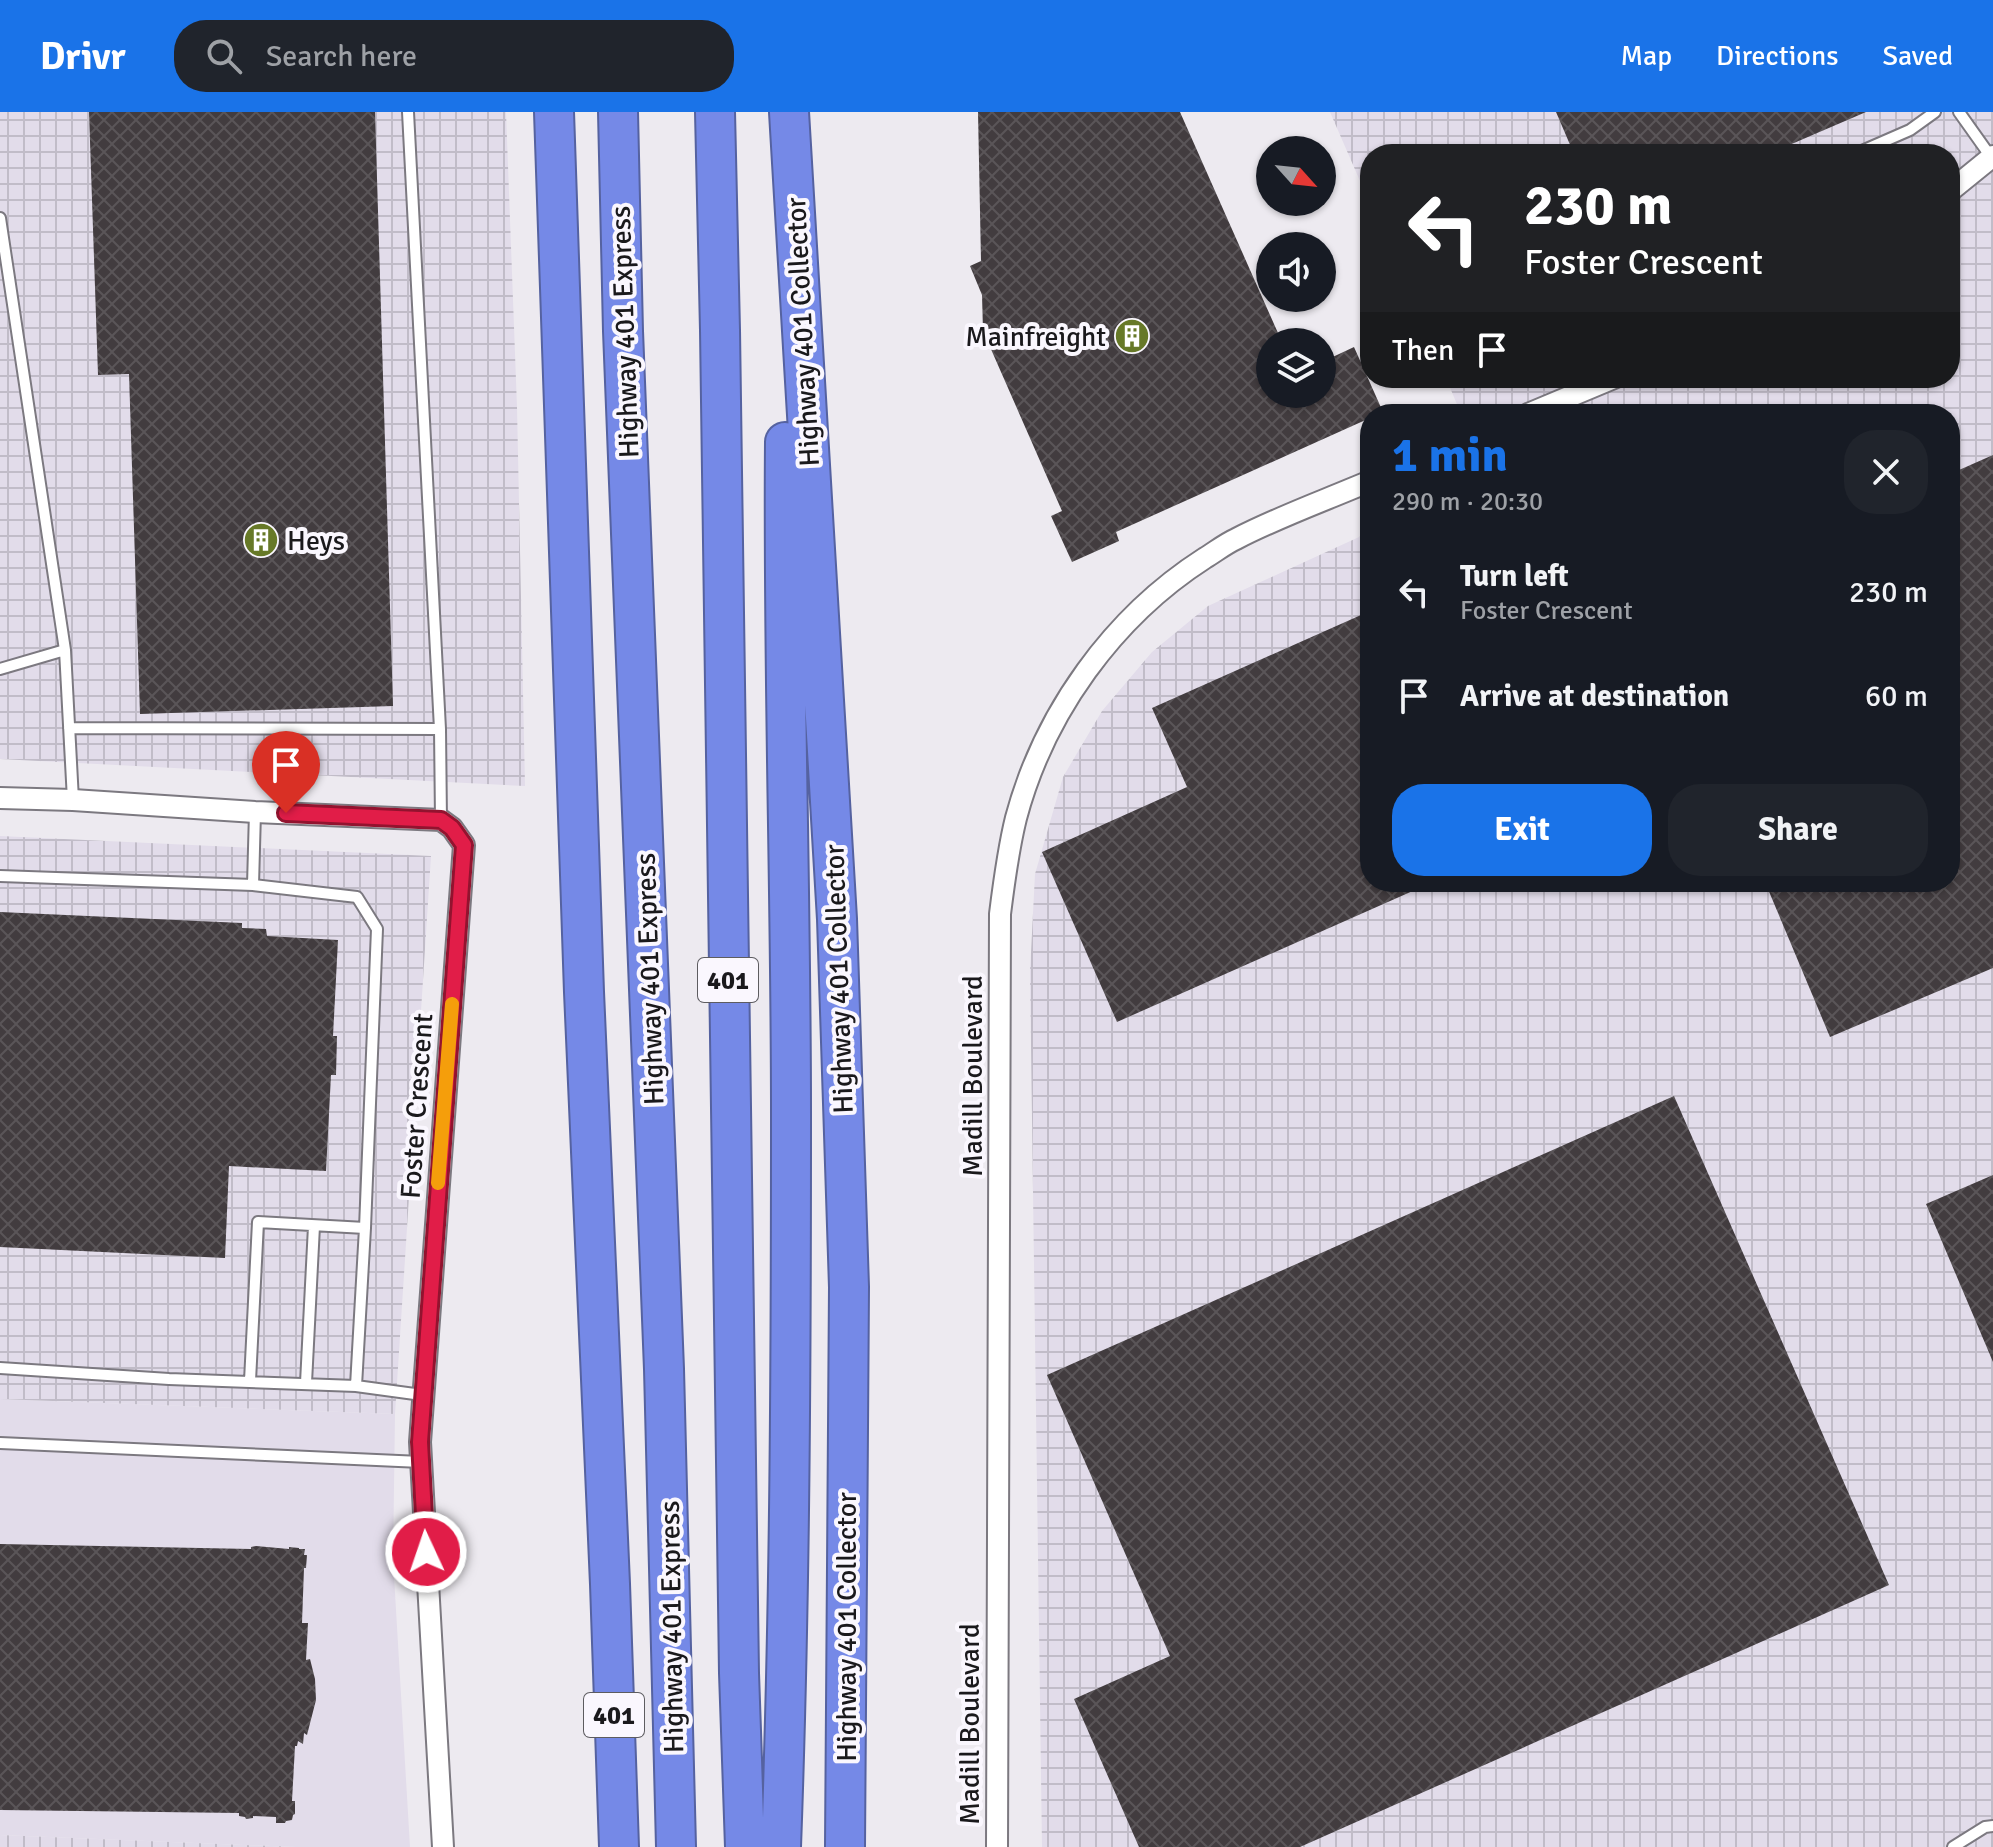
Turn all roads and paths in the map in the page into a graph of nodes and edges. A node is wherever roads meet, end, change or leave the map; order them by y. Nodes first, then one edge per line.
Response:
1 (408, 112) edge
2 (554, 112) edge
3 (618, 112) edge
4 (715, 112) edge
5 (788, 112) edge
6 (1935, 112) edge
7 (1959, 112) edge
8 (1878, 144) edge
9 (1992, 156) edge
10 (1960, 183) edge
11 (0, 218) edge
12 (1590, 388) edge
13 (1552, 404) edge
14 (1360, 485) edge
15 (65, 650) junction
16 (0, 669) edge
17 (69, 728) junction
18 (440, 729) junction
19 (0, 798) edge
20 (73, 800) junction
21 (255, 812) junction
22 (441, 820) junction
23 (0, 876) edge
24 (253, 885) junction
25 (314, 1226) junction
26 (365, 1228) junction
27 (0, 1368) edge
28 (250, 1381) junction
29 (306, 1383) junction
30 (356, 1386) junction
31 (422, 1395) junction
32 (0, 1443) edge
33 (421, 1462) junction
34 (1993, 1826) edge
35 (443, 1847) edge
36 (619, 1847) edge
37 (676, 1847) edge
38 (745, 1847) edge
39 (781, 1847) edge
40 (845, 1847) edge
41 (997, 1847) edge
42 (1953, 1847) edge

1 - 18 lane
2 - 36 highway, 401
3 - 37 highway, Highway 401 Express / 401
4 - 38 highway, 401
5 - 39 highway
5 - 40 highway, Highway 401 Collector
6 - 8 lane
7 - 9 lane
9 - 10 street
11 - 15 lane
12 - 13 street
14 - 41 street, Madill Boulevard
15 - 16 lane
15 - 17 lane
17 - 18 lane
17 - 20 lane
18 - 22 lane
19 - 20 street
20 - 21 street
21 - 22 street
21 - 24 lane
22 - 31 street, Foster Crescent
23 - 24 lane
24 - 26 lane
25 - 26 lane
25 - 28 lane
25 - 29 lane
26 - 30 lane
27 - 28 lane
28 - 29 lane
29 - 30 lane
30 - 31 lane
31 - 33 street, Foster Crescent
32 - 33 lane
33 - 35 street, Foster Crescent
34 - 42 lane

